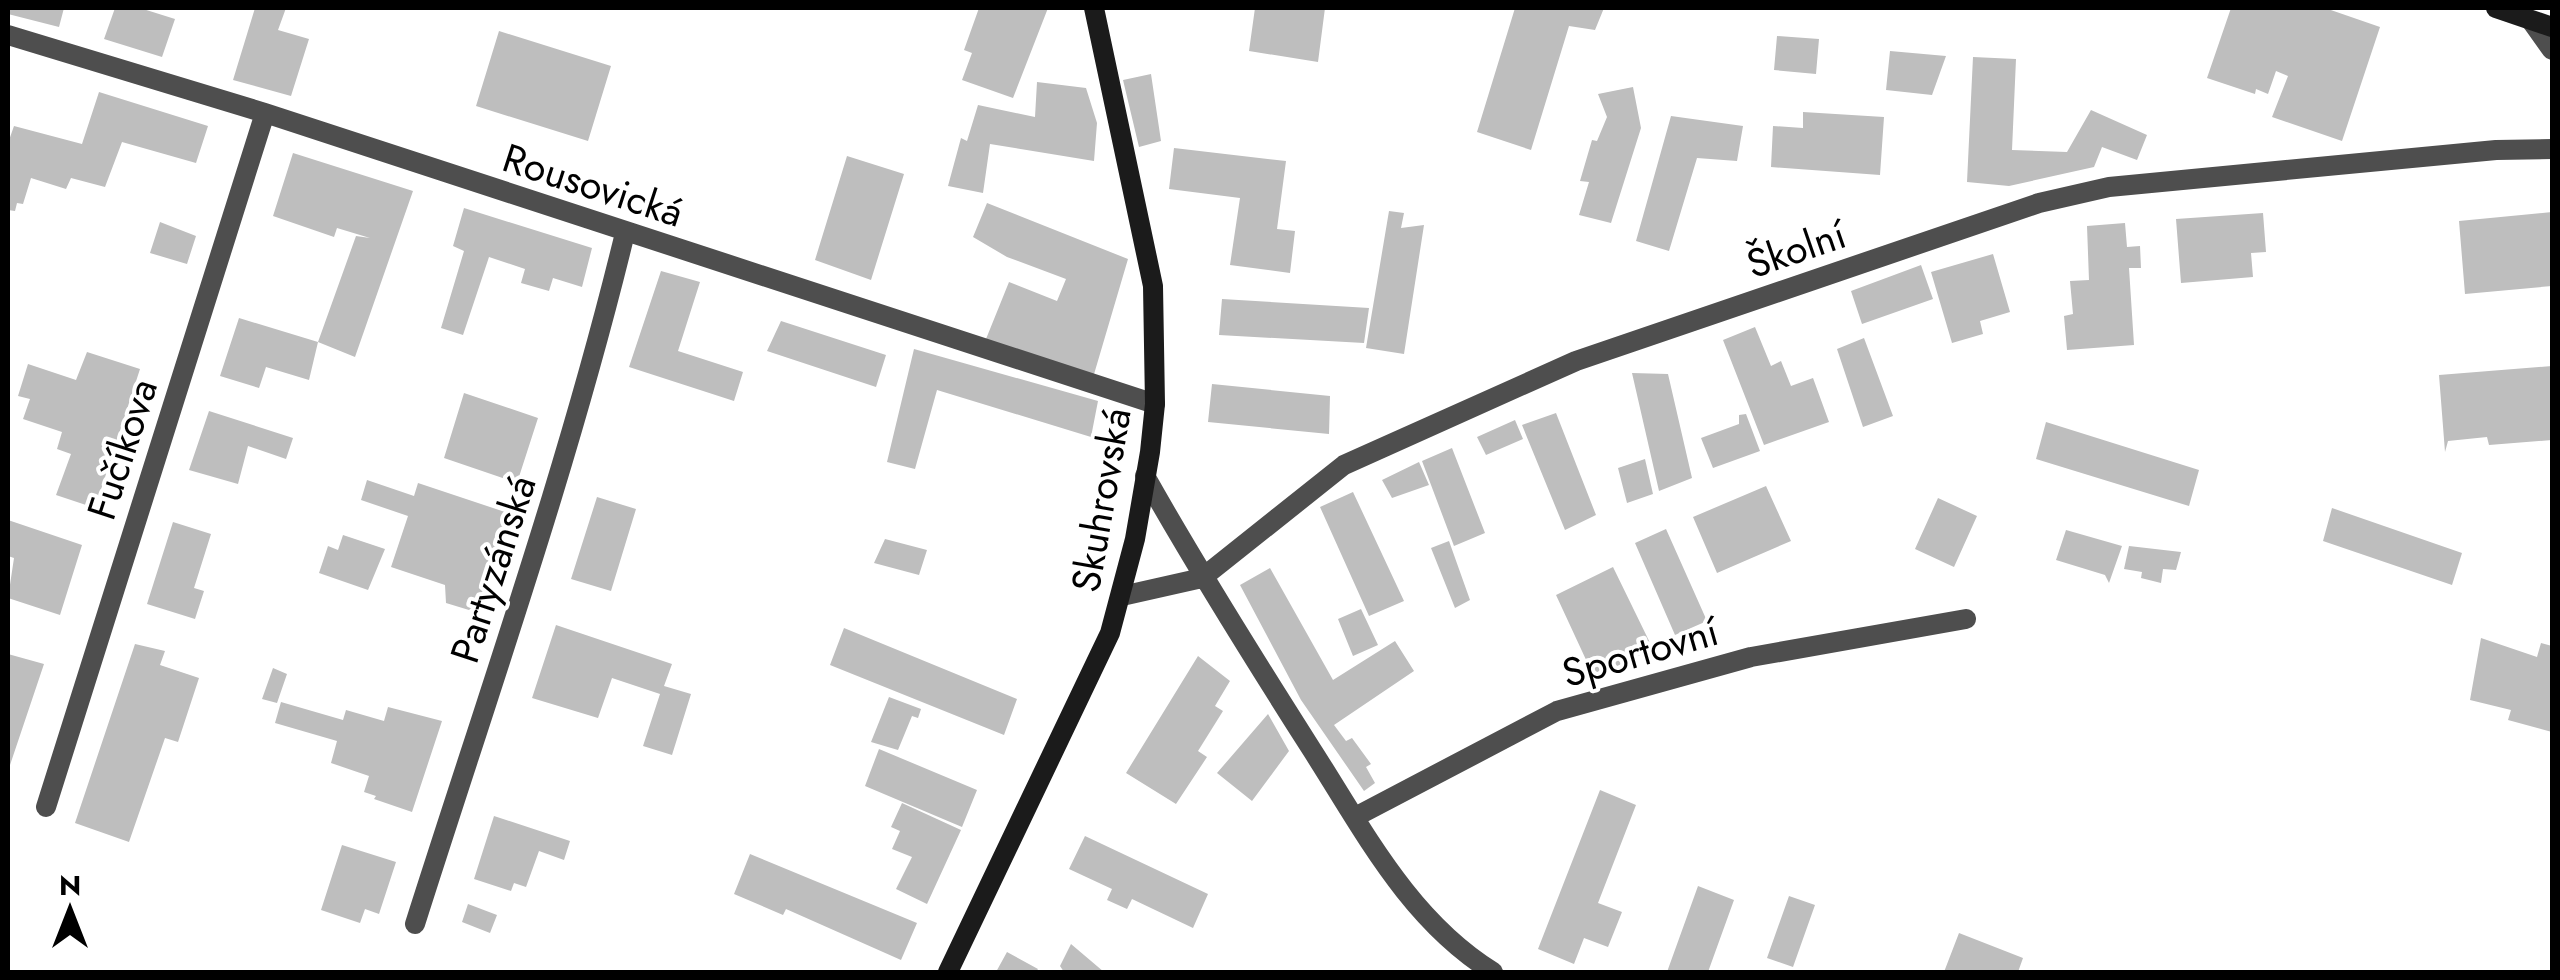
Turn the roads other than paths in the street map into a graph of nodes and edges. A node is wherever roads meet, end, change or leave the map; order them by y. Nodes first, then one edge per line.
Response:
1 (1094, 8) edge
2 (2496, 8) edge
3 (2542, 24) edge
4 (8, 35) edge
5 (2552, 50) edge
6 (265, 113) junction
7 (2552, 149) edge
8 (625, 233) junction
9 (1155, 404) junction
10 (1146, 476) junction
11 (1202, 578) junction
12 (1122, 596) junction
13 (1966, 618) dead end
14 (46, 807) dead end
15 (1355, 817) junction
16 (416, 924) dead end
17 (948, 972) edge
18 (1493, 972) edge

1 - 9 street, Skuhrovská
2 - 3 street
3 - 5 street
4 - 6 street, Rousovická
6 - 8 street, Rousovická
6 - 14 street, Fučíkova
7 - 11 street, Školní
8 - 9 street, Rousovická
8 - 16 street, Partyzánská
9 - 10 street, Skuhrovská
10 - 11 street
10 - 12 street, Skuhrovská
11 - 12 street, Školní
11 - 15 street
12 - 17 street, Skuhrovská
13 - 15 street, Sportovní
15 - 18 street

